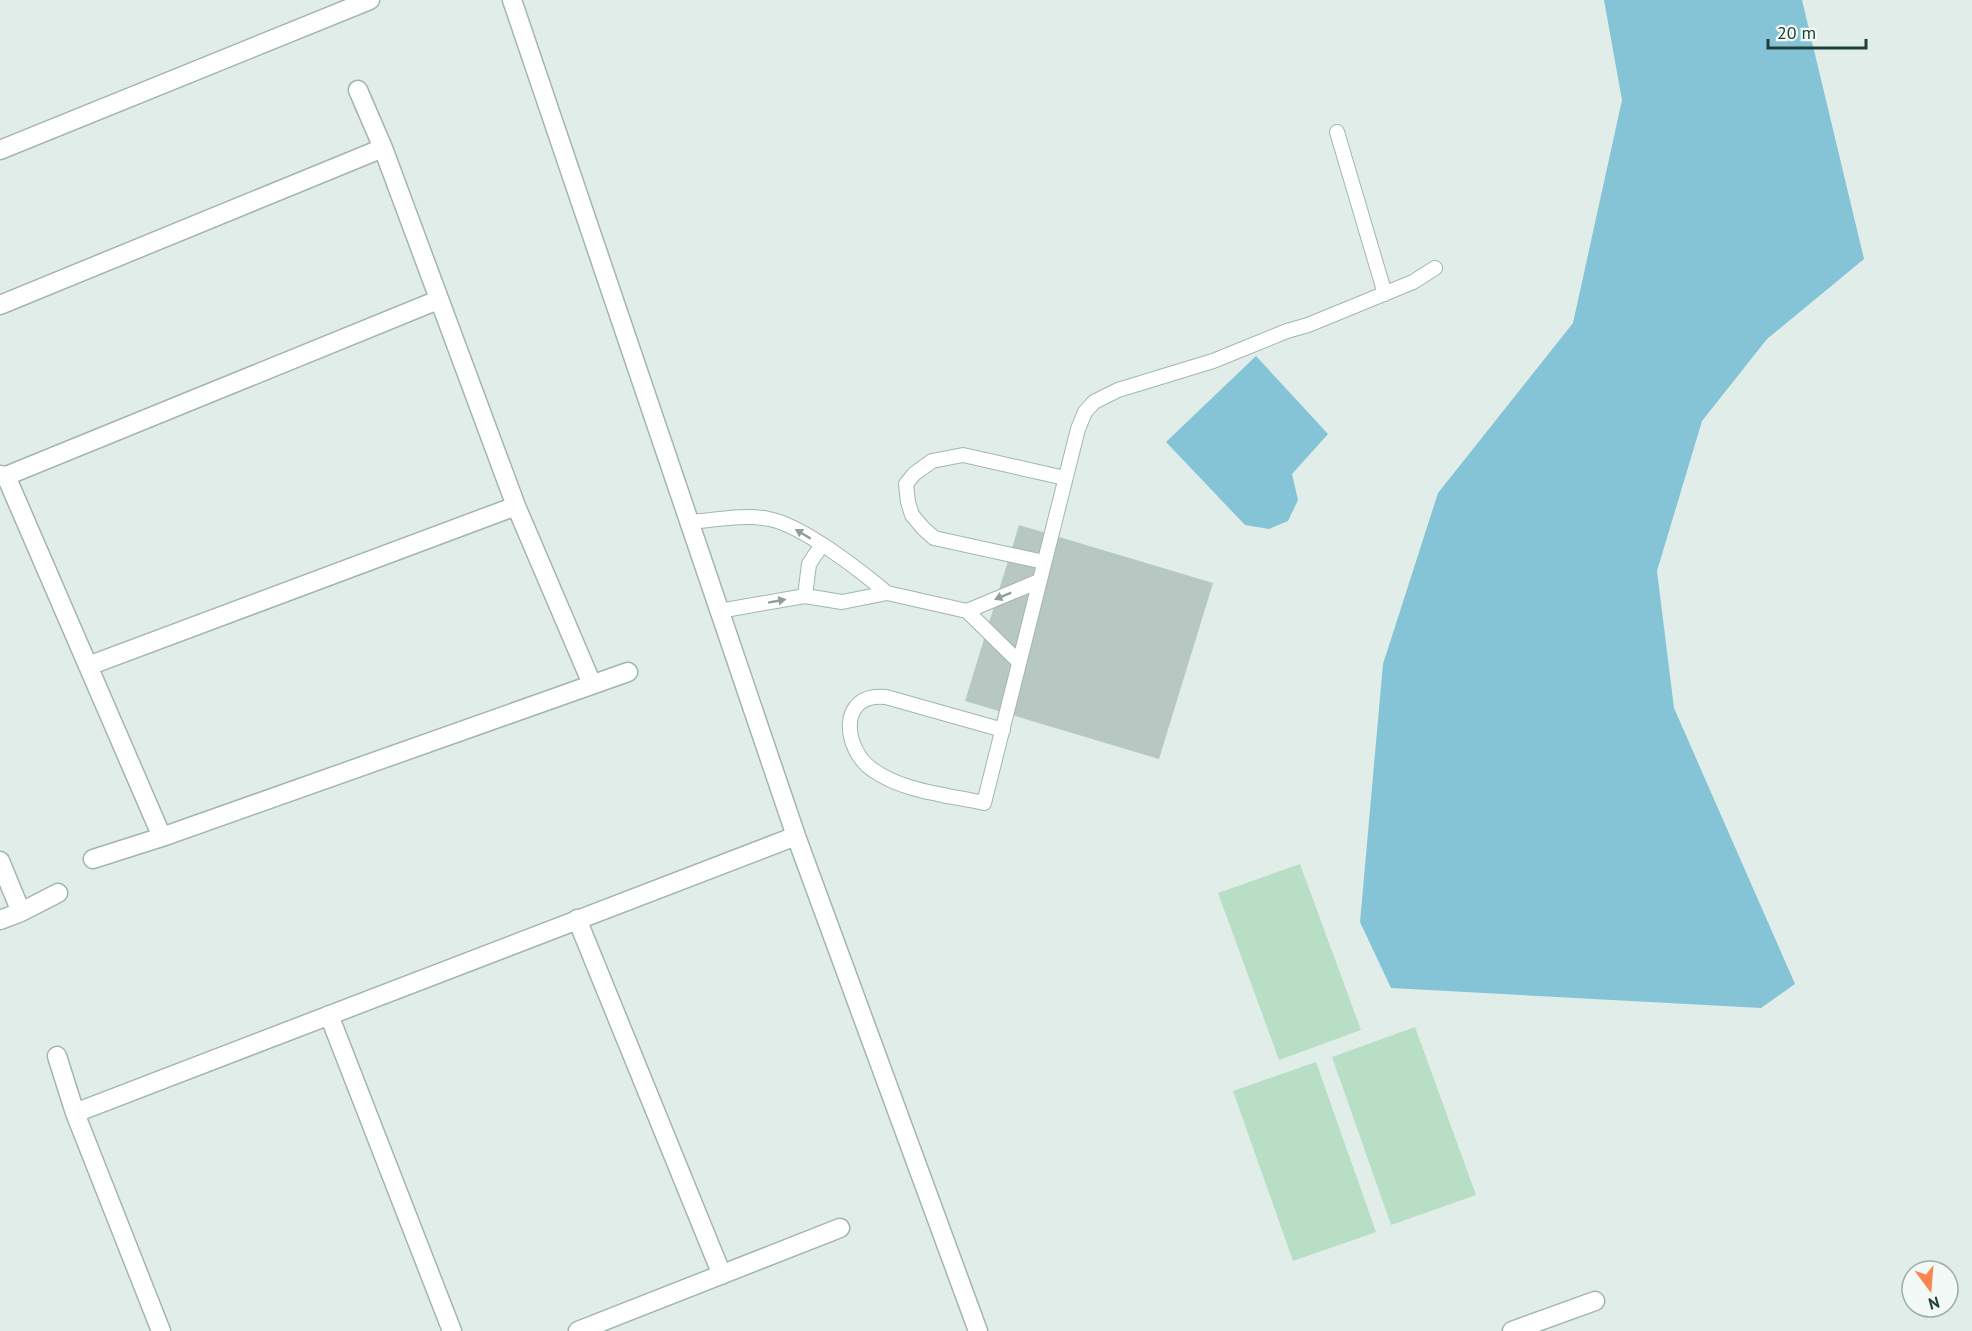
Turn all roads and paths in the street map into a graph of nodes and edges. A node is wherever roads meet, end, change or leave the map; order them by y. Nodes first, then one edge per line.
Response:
1 (370, 0) edge
2 (512, 0) edge
3 (358, 90) dead end
4 (1337, 132) dead end
5 (383, 148) junction
6 (0, 150) edge
7 (1434, 268) dead end
8 (1385, 294) junction
9 (438, 300) junction
10 (0, 306) edge
11 (3, 476) edge
12 (1065, 478) junction
13 (516, 506) junction
14 (690, 522) junction
15 (821, 546) junction
16 (1044, 562) junction
17 (1040, 581) junction
18 (887, 593) junction
19 (805, 596) junction
20 (719, 611) junction
21 (967, 611) junction
22 (1019, 662) junction
23 (88, 666) junction
24 (628, 672) dead end
25 (592, 684) junction
26 (1003, 730) junction
27 (796, 836) junction
28 (162, 837) junction
29 (93, 860) dead end
30 (0, 861) edge
31 (58, 893) dead end
32 (21, 912) junction
33 (577, 919) junction
34 (0, 920) edge
35 (329, 1015) junction
36 (57, 1056) dead end
37 (75, 1113) junction
38 (840, 1228) dead end
39 (722, 1275) junction
40 (1595, 1301) dead end
41 (161, 1331) edge
42 (452, 1331) edge
43 (578, 1331) edge
44 (978, 1331) edge
45 (1512, 1331) edge

1 - 6 street
2 - 14 street
3 - 5 street
4 - 8 lane
5 - 9 street
5 - 10 street
7 - 8 lane
8 - 12 lane
9 - 11 street
9 - 13 street
11 - 23 street
12 - 16 lane
12 - 16 lane
13 - 23 street
13 - 25 street
15 -> 14 lane
14 - 20 street
15 - 18 lane
15 - 19 lane
16 - 17 lane
17 -> 21 lane
17 - 22 lane
18 - 19 lane
18 - 21 lane
20 -> 19 lane
20 - 27 street
21 - 22 lane
22 - 26 lane
23 - 28 street
24 - 25 street
25 - 28 street
26 - 26 lane
27 - 33 street
27 - 44 street
28 - 29 street
30 - 32 street
31 - 32 street
32 - 34 street
33 - 35 street
33 - 39 street
35 - 37 street
35 - 42 street
36 - 37 street
37 - 41 street
38 - 39 street
39 - 43 street
40 - 45 street

